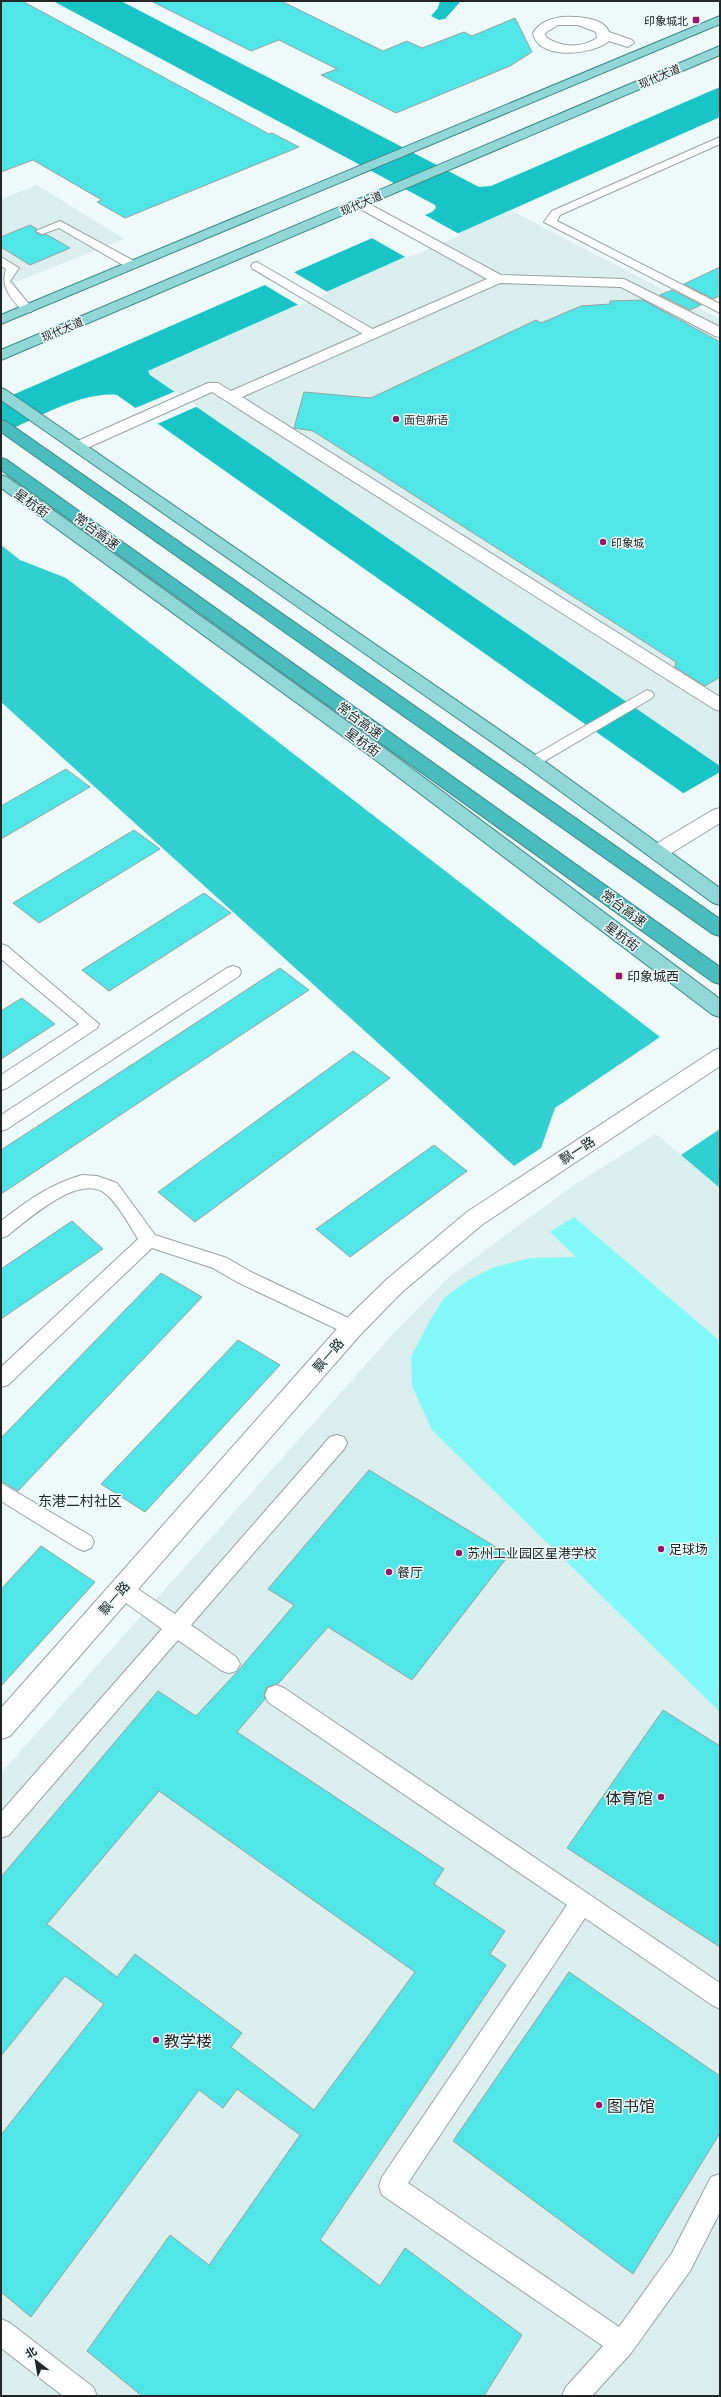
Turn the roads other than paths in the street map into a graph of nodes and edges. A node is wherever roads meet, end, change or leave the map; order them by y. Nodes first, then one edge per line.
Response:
1 (720, 20) edge
2 (604, 35) junction
3 (628, 43) dead end
4 (572, 49) junction
5 (720, 50) edge
6 (587, 59) dead end
7 (720, 140) edge
8 (360, 203) junction
9 (42, 231) dead end
10 (1, 260) edge
11 (132, 266) junction
12 (257, 266) dead end
13 (498, 279) junction
14 (720, 308) edge
15 (26, 309) junction
16 (1, 320) edge
17 (720, 333) edge
18 (372, 334) junction
19 (1, 355) edge
20 (1, 393) edge
21 (230, 396) junction
22 (1, 425) edge
23 (79, 446) junction
24 (1, 463) edge
25 (1, 480) edge
26 (642, 698) dead end
27 (720, 705) edge
28 (533, 762) junction
29 (720, 814) edge
30 (658, 852) junction
31 (720, 898) edge
32 (720, 929) edge
33 (1, 950) edge
34 (233, 972) dead end
35 (720, 977) edge
36 (720, 1010) edge
37 (720, 1056) edge
38 (1, 1084) edge
39 (1, 1124) edge
40 (1, 1231) edge
41 (149, 1240) junction
42 (352, 1328) junction
43 (1, 1379) edge
44 (337, 1443) dead end
45 (1, 1491) edge
46 (84, 1542) dead end
47 (122, 1589) junction
48 (176, 1627) junction
49 (230, 1664) dead end
50 (276, 1695) dead end
51 (1, 1727) edge
52 (1, 1828) edge
53 (582, 1903) junction
54 (720, 1997) edge
55 (720, 2186) edge
56 (1, 2332) edge
57 (622, 2344) junction
58 (84, 2396) edge
59 (575, 2396) edge

1 - 11 main road
2 - 3 street
2 - 4 street
2 - 4 street
4 - 6 street
5 - 8 main road, 现代大道
7 - 14 lane
8 - 13 street
8 - 19 main road, 现代大道
9 - 11 lane
10 - 15 lane
11 - 15 main road
12 - 18 lane
13 - 17 street
13 - 18 street
15 - 16 main road
18 - 21 street
20 - 23 main road
21 - 23 street
21 - 27 street
22 - 32 highway
23 - 28 main road
24 - 35 highway, 常台高速
25 - 36 main road, 星杭街
26 - 28 lane
28 - 30 main road
29 - 30 street
30 - 31 main road
33 - 38 lane
34 - 39 lane
37 - 42 street, 飘一路
40 - 41 lane
41 - 42 lane
41 - 43 lane
42 - 47 street, 飘一路
44 - 48 lane
45 - 46 lane
47 - 48 lane
47 - 51 street, 飘一路
48 - 49 lane
48 - 52 lane
50 - 53 lane
53 - 54 lane
53 - 57 lane
55 - 57 lane
56 - 58 lane
57 - 59 lane

